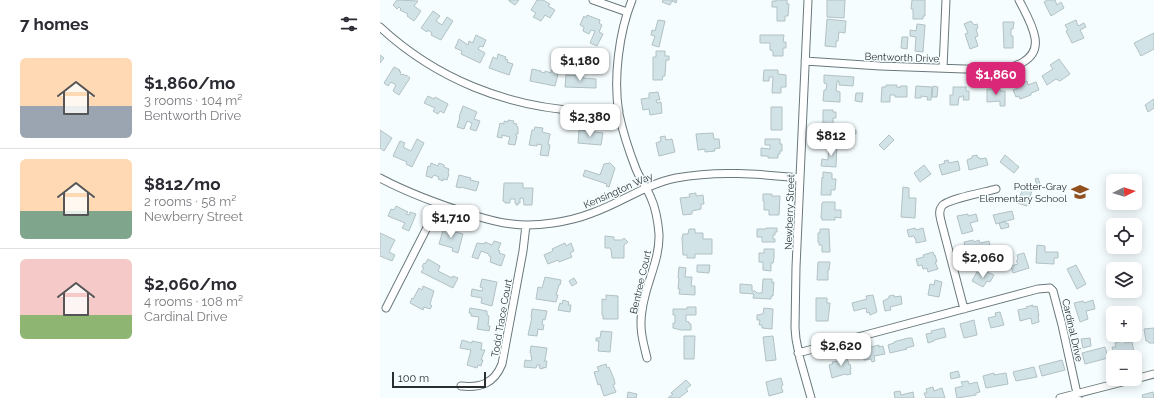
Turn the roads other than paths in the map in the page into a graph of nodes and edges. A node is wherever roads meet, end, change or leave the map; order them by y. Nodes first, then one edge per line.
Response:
1 (593, 0) edge
2 (632, 0) edge
3 (808, 0) edge
4 (946, 0) edge
5 (1019, 0) edge
6 (627, 12) junction
7 (380, 27) edge
8 (805, 61) junction
9 (943, 68) junction
10 (619, 111) junction
11 (380, 178) edge
12 (800, 178) junction
13 (646, 189) junction
14 (996, 189) dead end
15 (439, 204) junction
16 (526, 225) junction
17 (386, 308) dead end
18 (964, 309) junction
19 (798, 353) junction
20 (647, 358) dead end
21 (1154, 374) edge
22 (1142, 377) edge
23 (460, 386) dead end
24 (1112, 386) edge
25 (1078, 396) edge
26 (811, 398) edge
27 (1060, 398) edge

1 - 6 street
2 - 6 street, Bentree Court
3 - 8 street, Newberry Street
4 - 9 street
5 - 9 street, Bentworth Drive
6 - 10 street, Bentree Court
7 - 10 street
8 - 9 street, Bentworth Drive
8 - 12 street, Newberry Street
10 - 13 street, Bentree Court
11 - 15 street, Kensington Way
12 - 13 street, Kensington Way
12 - 19 street, Newberry Street
13 - 16 street, Kensington Way
13 - 20 street, Bentree Court
14 - 18 street
15 - 16 street, Kensington Way
15 - 17 street
16 - 23 street, Todd Trace Court
18 - 19 street
18 - 25 street, Cardinal Drive
19 - 26 street, Newberry Street
21 - 22 street
24 - 25 street
25 - 27 street

